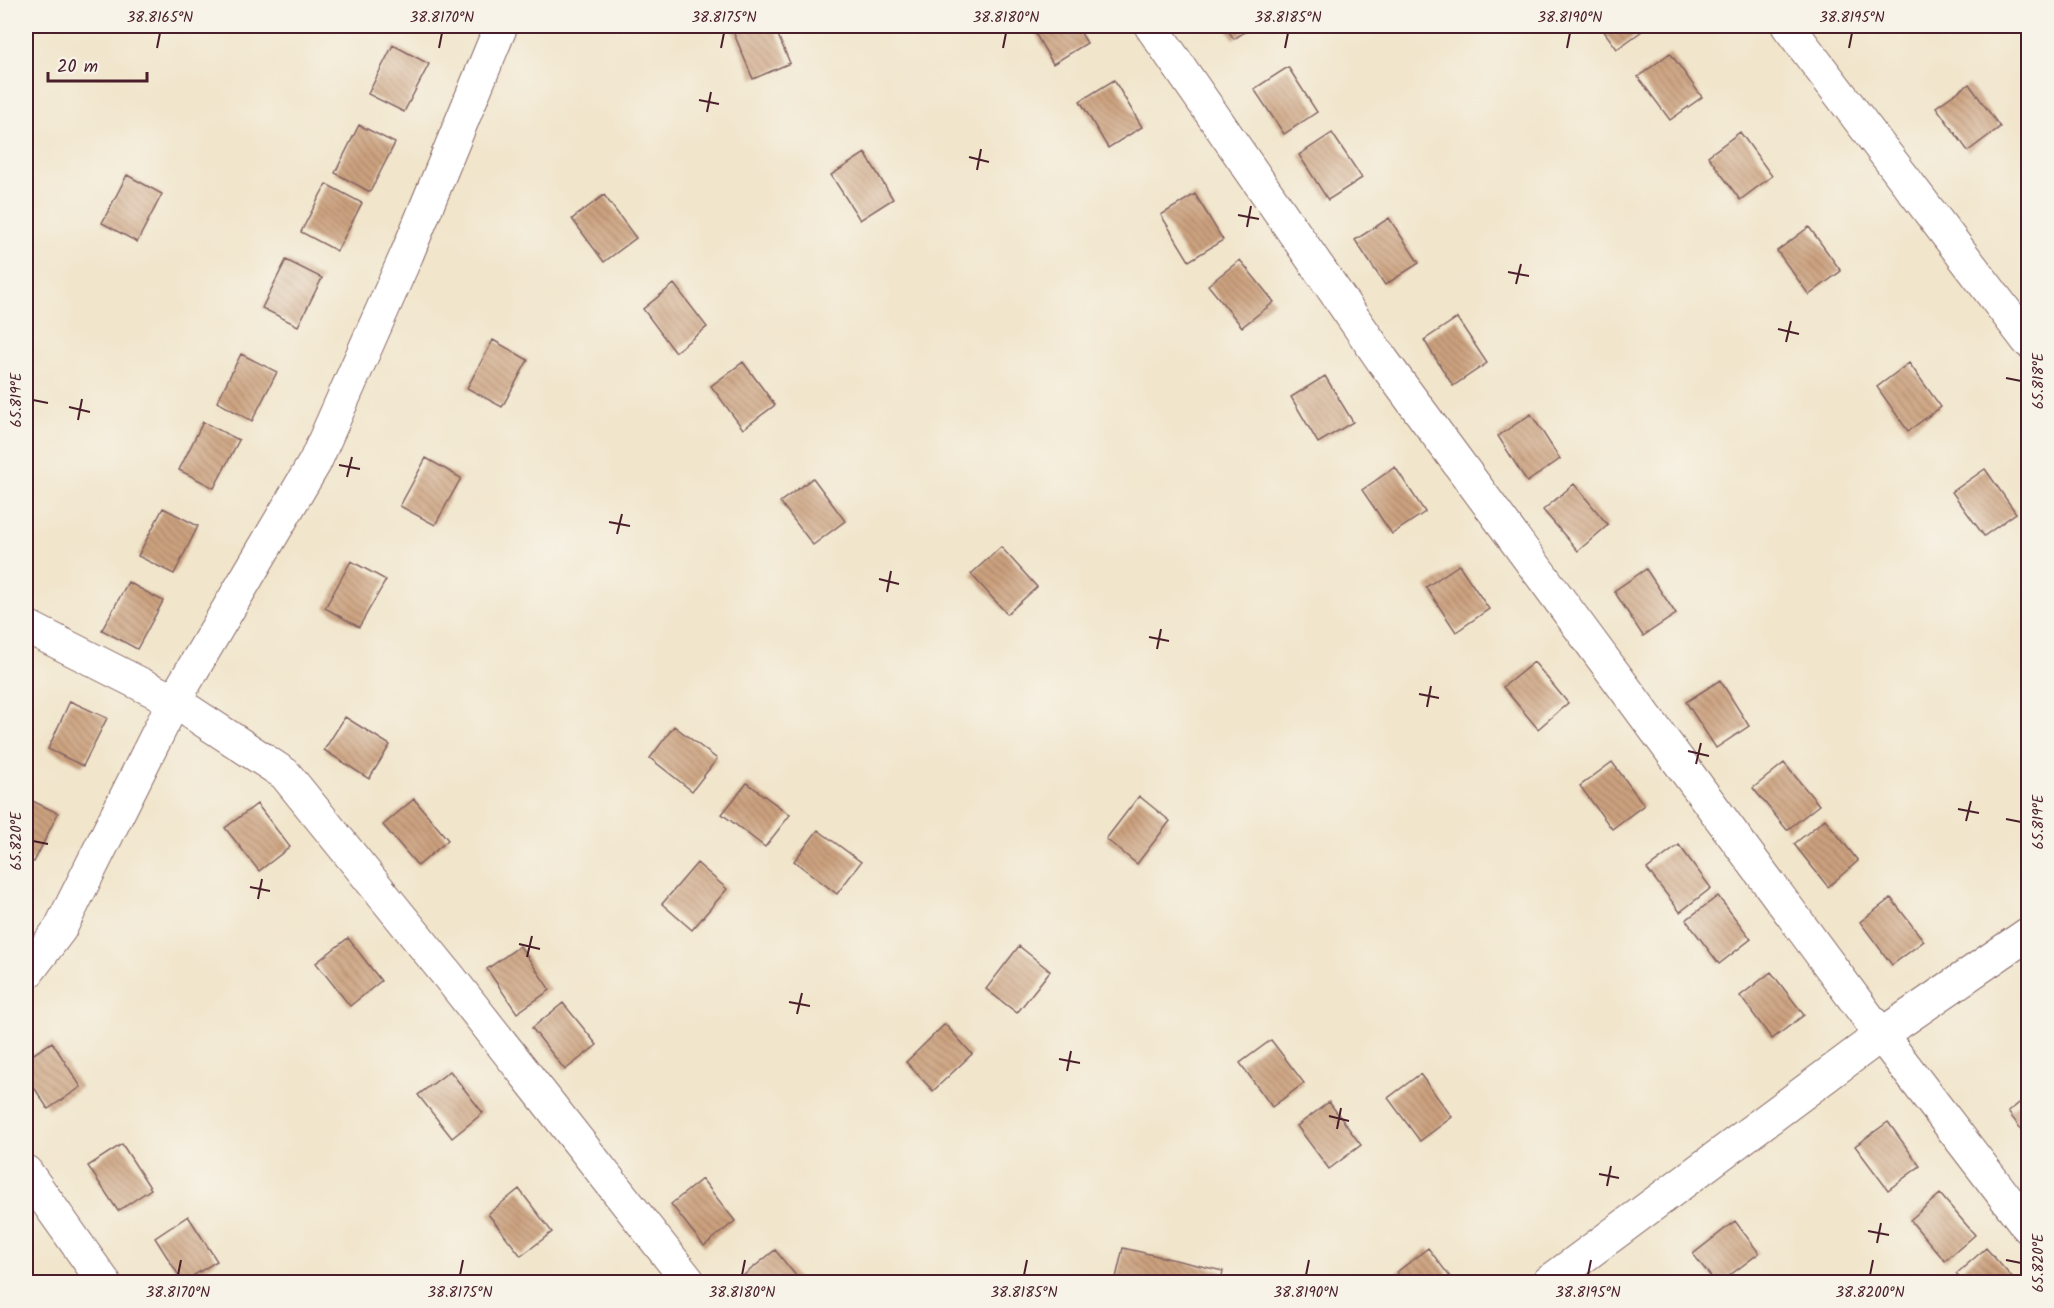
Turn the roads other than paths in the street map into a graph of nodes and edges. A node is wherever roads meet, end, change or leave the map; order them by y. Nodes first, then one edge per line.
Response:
1 (501, 26) edge
2 (1151, 26) edge
3 (1788, 26) edge
4 (2028, 341) edge
5 (26, 627) edge
6 (174, 701) junction
7 (2028, 934) edge
8 (26, 974) edge
9 (1881, 1035) junction
10 (26, 1172) edge
11 (2028, 1227) edge
12 (104, 1282) edge
13 (689, 1282) edge
14 (1549, 1282) edge

1 - 6 street
2 - 9 street
3 - 4 street
5 - 6 street
6 - 8 street
6 - 13 street
7 - 9 street
9 - 11 street
9 - 14 street
10 - 12 street

